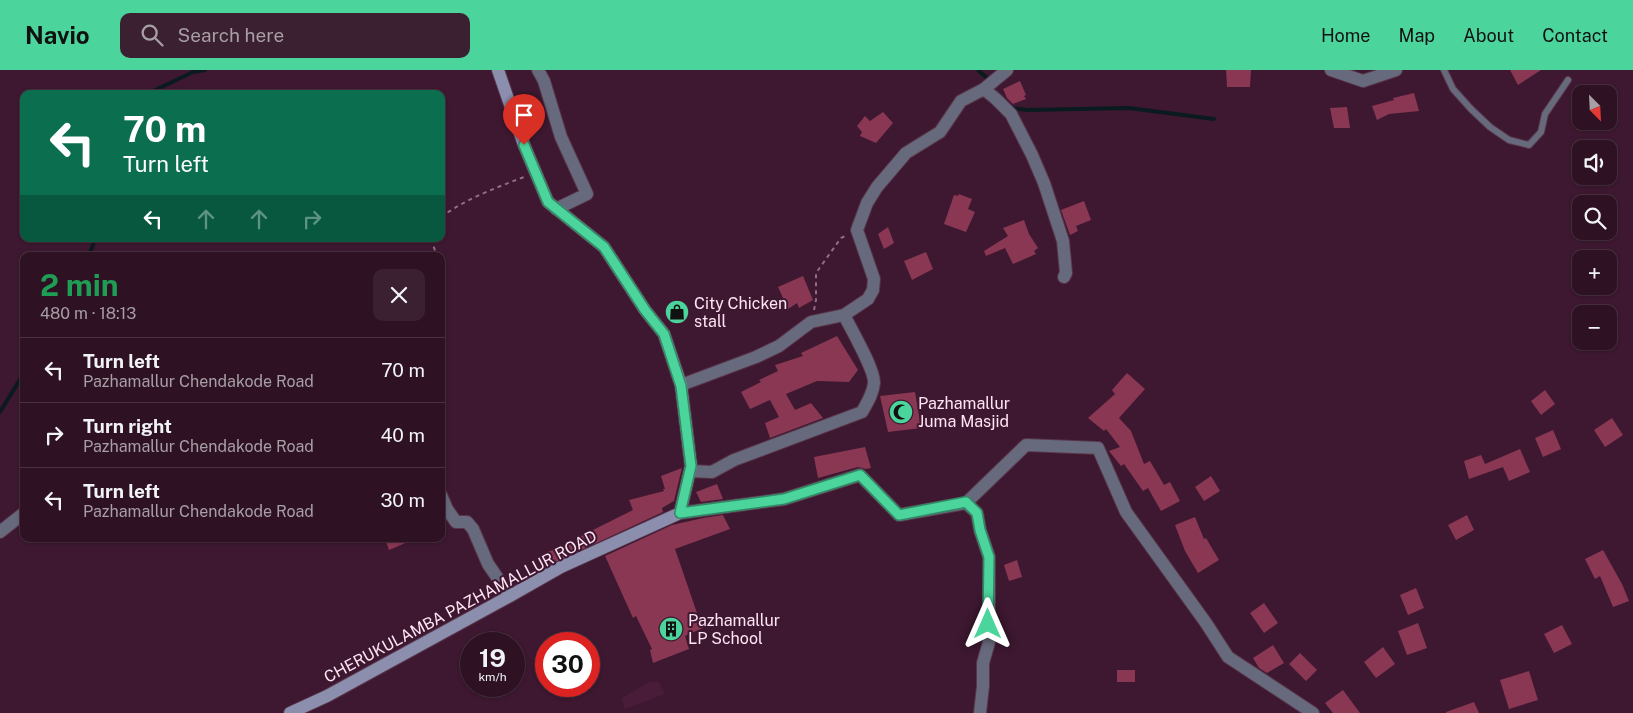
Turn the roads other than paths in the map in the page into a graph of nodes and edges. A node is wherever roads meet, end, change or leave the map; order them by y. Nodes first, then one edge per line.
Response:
1 (498, 70) edge
2 (538, 70) edge
3 (1007, 70) edge
4 (1332, 70) edge
5 (1396, 70) edge
6 (1444, 70) edge
7 (1568, 80) dead end
8 (985, 89) junction
9 (556, 208) junction
10 (1064, 277) dead end
11 (844, 315) junction
12 (681, 386) junction
13 (690, 471) junction
14 (966, 502) junction
15 (445, 504) edge
16 (680, 513) junction
17 (20, 516) edge
18 (0, 532) edge
19 (510, 596) junction
20 (290, 713) edge
21 (980, 713) edge
22 (1313, 713) edge

1 - 9 street
2 - 9 street
3 - 8 street
4 - 5 street
6 - 7 lane
8 - 10 street
8 - 11 street
9 - 12 street
11 - 12 street
11 - 13 street
12 - 13 street
13 - 16 street
14 - 16 street
14 - 21 street
14 - 22 street
15 - 19 street
16 - 19 street, CHERUKULAMBA PAZHAMALLUR ROAD
17 - 18 street
19 - 20 street, CHERUKULAMBA PAZHAMALLUR ROAD

